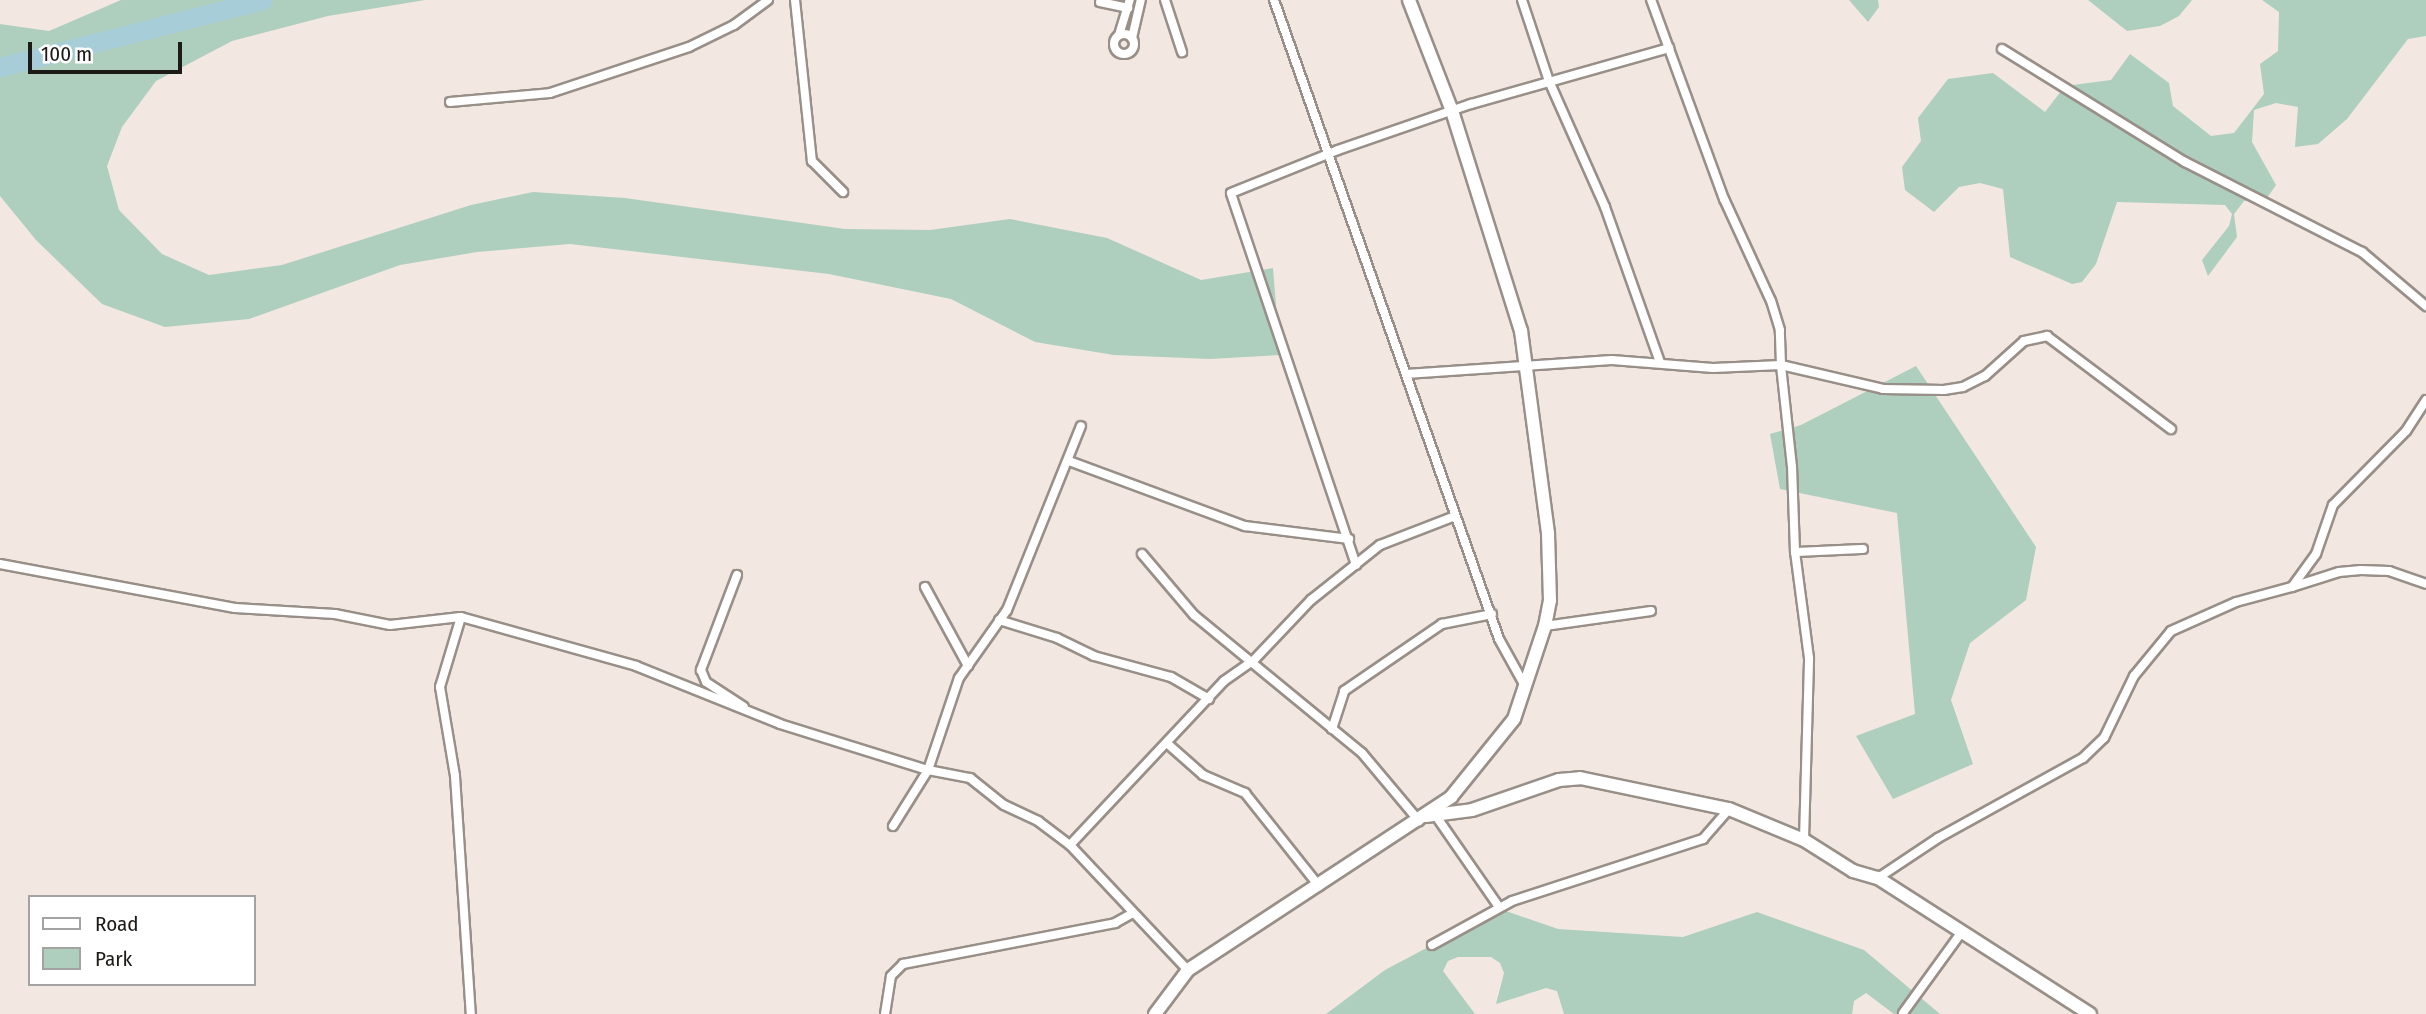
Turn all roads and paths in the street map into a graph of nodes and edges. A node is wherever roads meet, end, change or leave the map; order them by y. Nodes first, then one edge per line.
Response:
1 (768, 0) edge
2 (795, 0) edge
3 (1141, 0) edge
4 (1165, 0) edge
5 (1274, 0) edge
6 (1409, 0) edge
7 (1522, 0) edge
8 (1651, 0) edge
9 (1100, 2) dead end
10 (1129, 4) edge
11 (1119, 35) junction
12 (1132, 38) junction
13 (1669, 48) junction
14 (2002, 49) dead end
15 (1182, 52) dead end
16 (1549, 81) junction
17 (450, 102) dead end
18 (1452, 111) junction
19 (1329, 155) junction
20 (843, 192) dead end
21 (2426, 306) edge
22 (1660, 362) junction
23 (1781, 365) junction
24 (1526, 367) junction
25 (1406, 374) junction
26 (2426, 400) edge
27 (1081, 426) dead end
28 (2171, 429) dead end
29 (1069, 461) junction
30 (1455, 516) junction
31 (1349, 539) junction
32 (1863, 549) dead end
33 (1795, 552) junction
34 (1142, 554) dead end
35 (0, 564) edge
36 (1356, 565) junction
37 (737, 575) dead end
38 (2426, 584) edge
39 (926, 587) dead end
40 (2291, 587) junction
41 (1651, 611) dead end
42 (1492, 614) junction
43 (461, 617) junction
44 (999, 621) junction
45 (1545, 626) junction
46 (1254, 660) junction
47 (968, 666) junction
48 (1527, 689) junction
49 (1209, 699) junction
50 (758, 716) junction
51 (1332, 729) junction
52 (1169, 746) junction
53 (928, 770) junction
54 (1729, 809) junction
55 (1427, 817) junction
56 (893, 826) dead end
57 (1804, 840) junction
58 (1070, 845) junction
59 (1878, 878) junction
60 (1319, 886) junction
61 (1499, 907) junction
62 (1133, 913) junction
63 (1961, 933) junction
64 (1432, 946) dead end
65 (1188, 970) junction
66 (1903, 1013) edge
67 (471, 1014) edge
68 (885, 1014) edge
69 (1155, 1014) edge
70 (2090, 1014) edge

1 - 17 street
2 - 20 street
3 - 12 street
4 - 15 street
5 - 19 street
6 - 18 main road
7 - 16 street
8 - 13 street
9 - 10 street
10 - 11 street
11 - 12 street
11 - 12 street
13 - 16 street
13 - 23 street
14 - 21 street
16 - 18 street
16 - 22 street
18 - 19 street
18 - 24 main road
19 - 25 street
19 - 31 street
22 - 23 street
22 - 24 street
23 - 28 street
23 - 33 street
24 - 25 street
24 - 45 main road
25 - 30 street
26 - 40 street
27 - 29 street
29 - 31 street
29 - 44 street
30 - 36 street
30 - 42 street
31 - 36 street
32 - 33 street
33 - 57 street
34 - 46 street
35 - 43 street
36 - 46 street
37 - 50 street
38 - 40 street
39 - 47 street
40 - 59 street
41 - 45 street
42 - 48 street
42 - 51 street
43 - 50 street
43 - 67 street
44 - 47 street
44 - 49 street
45 - 48 main road
46 - 49 street
46 - 51 street
47 - 53 street
48 - 55 main road
49 - 52 street
50 - 53 street
51 - 55 street
52 - 58 street
52 - 60 street
53 - 56 street
53 - 58 street
54 - 55 main road
54 - 57 main road
54 - 61 street
55 - 60 main road
55 - 61 street
57 - 59 main road
58 - 62 street
59 - 63 main road
60 - 65 main road
61 - 64 street
62 - 65 street
62 - 68 street
63 - 66 street
63 - 70 main road
65 - 69 main road

